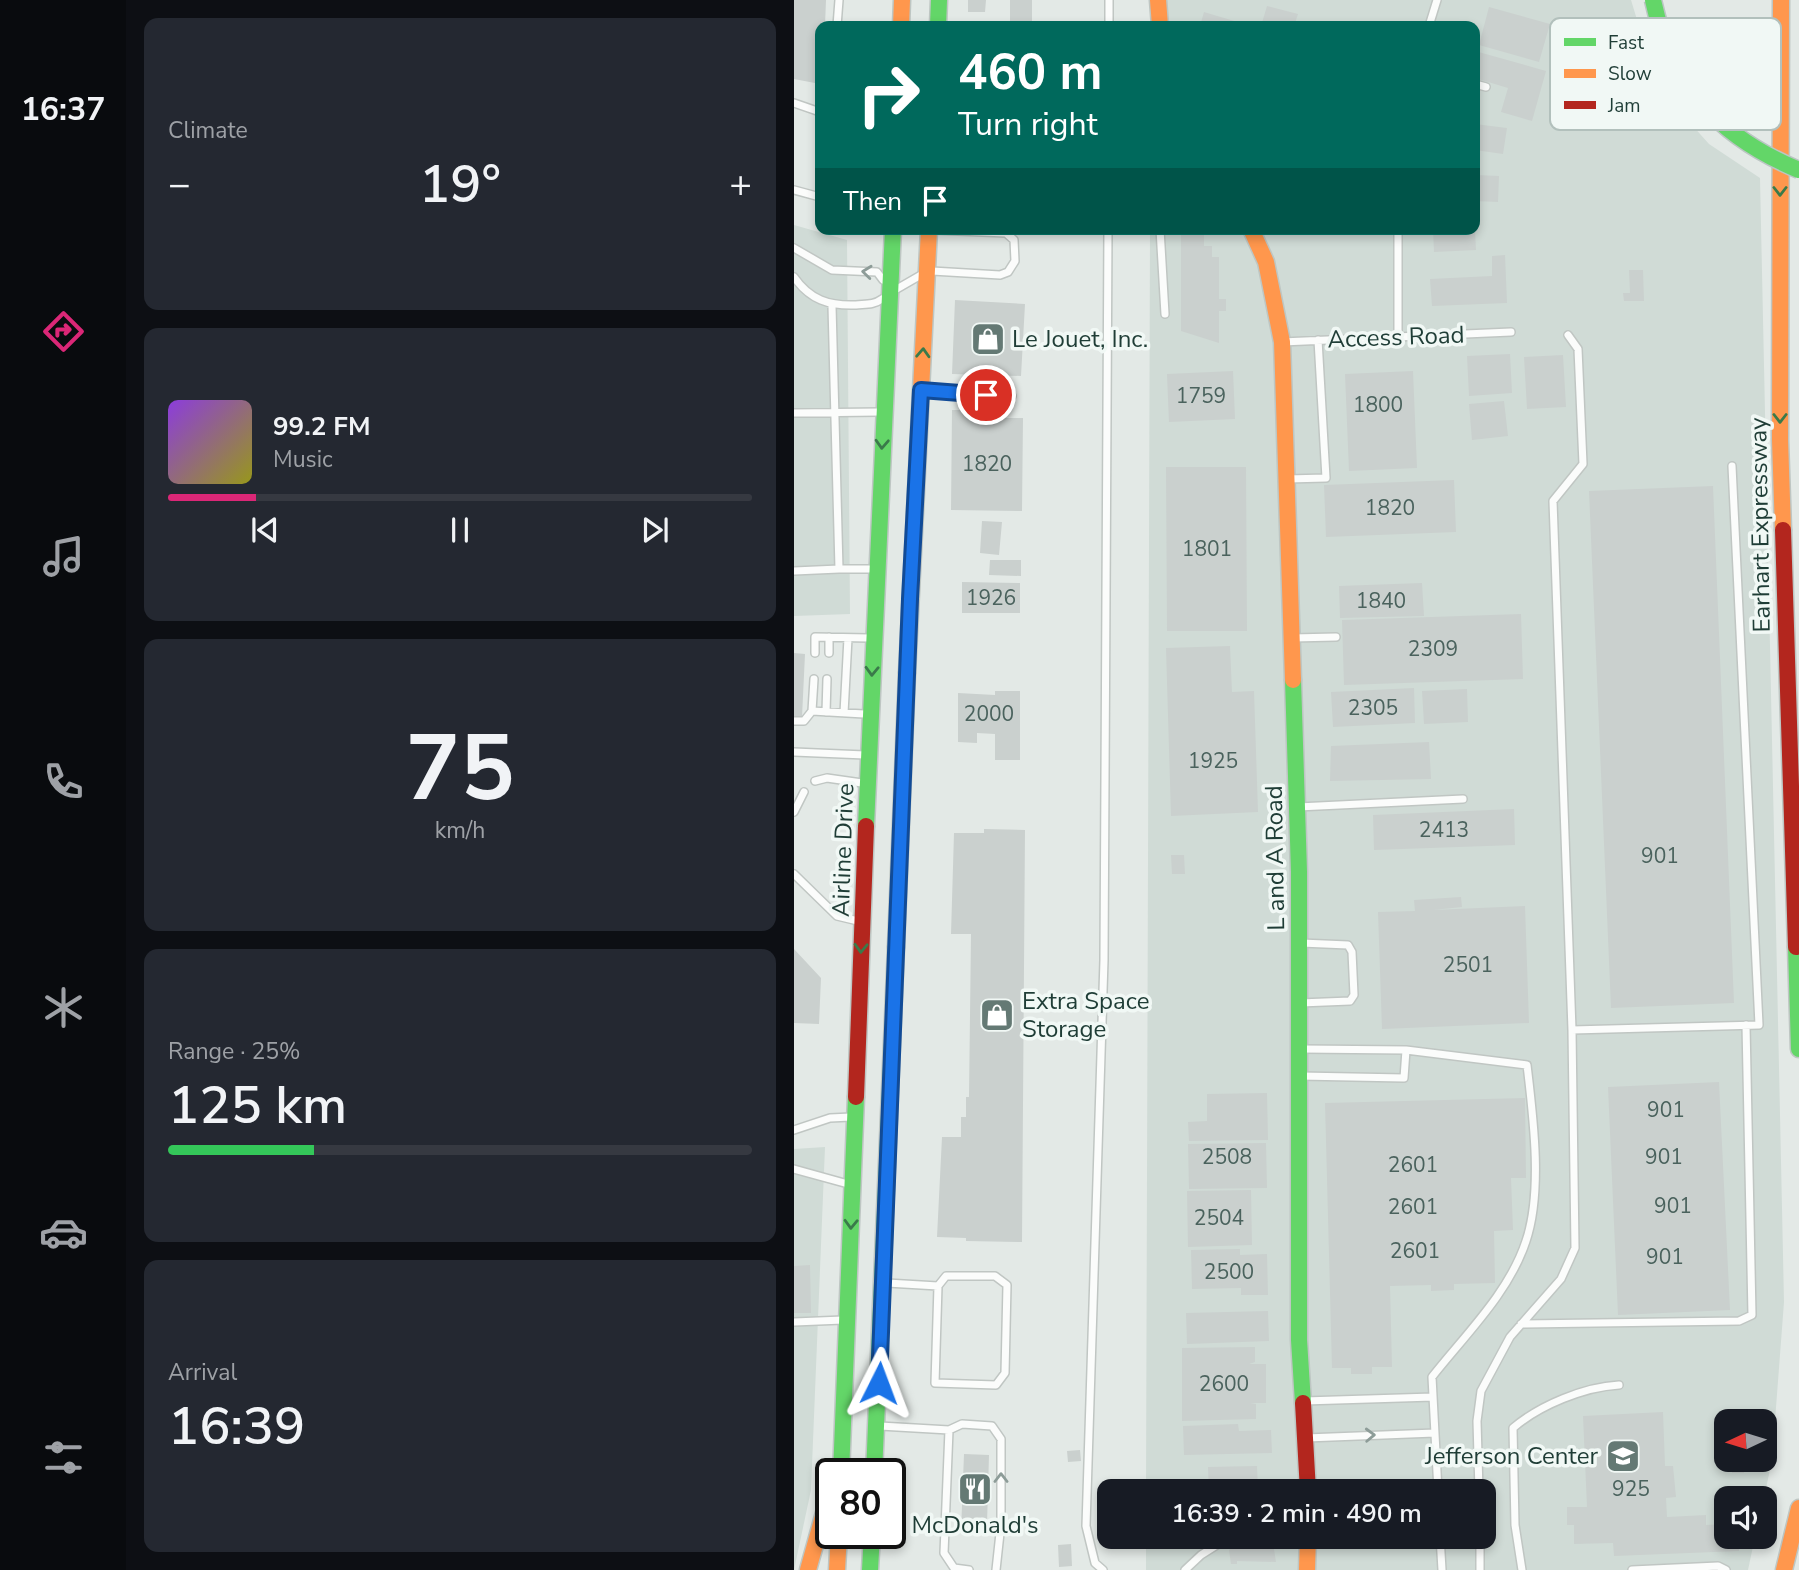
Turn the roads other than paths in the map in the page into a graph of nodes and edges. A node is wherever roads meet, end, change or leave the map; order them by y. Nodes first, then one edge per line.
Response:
1 (839, 0) edge
2 (902, 0) edge
3 (939, 0) edge
4 (1109, 0) edge
5 (1158, 0) edge
6 (1437, 0) edge
7 (1653, 0) edge
8 (1781, 0) edge
9 (1657, 18) edge
10 (1781, 18) edge
11 (837, 21) edge
12 (901, 21) edge
13 (938, 21) edge
14 (1109, 21) edge
15 (1160, 21) edge
16 (1431, 21) edge
17 (1480, 86) edge
18 (1486, 88) dead end
19 (794, 103) edge
20 (815, 110) edge
21 (1727, 130) edge
22 (1781, 130) edge
23 (1798, 170) edge
24 (794, 190) edge
25 (815, 196) edge
26 (893, 235) edge
27 (929, 235) edge
28 (1008, 235) edge
29 (1108, 235) edge
30 (1160, 235) edge
31 (1254, 235) edge
32 (1398, 235) edge
33 (794, 247) edge
34 (928, 271) junction
35 (794, 277) edge
36 (891, 292) junction
37 (832, 306) junction
38 (1165, 314) dead end
39 (1511, 332) dead end
40 (1568, 335) dead end
41 (1398, 337) junction
42 (1318, 340) junction
43 (1282, 342) junction
44 (921, 390) junction
45 (1012, 396) dead end
46 (834, 412) junction
47 (884, 412) junction
48 (794, 413) edge
49 (1732, 466) dead end
50 (1286, 479) junction
51 (838, 569) junction
52 (876, 569) junction
53 (794, 571) edge
54 (830, 637) junction
55 (1336, 637) dead end
56 (848, 638) junction
57 (874, 638) junction
58 (1291, 638) junction
59 (815, 653) dead end
60 (829, 653) dead end
61 (814, 679) dead end
62 (827, 679) dead end
63 (885, 702) junction
64 (813, 711) junction
65 (826, 712) junction
66 (844, 713) junction
67 (794, 721) edge
68 (794, 752) edge
69 (869, 755) junction
70 (815, 781) dead end
71 (868, 784) junction
72 (804, 792) dead end
73 (1463, 799) dead end
74 (1297, 807) junction
75 (794, 812) edge
76 (794, 874) edge
77 (862, 922) junction
78 (1299, 943) junction
79 (1299, 1003) junction
80 (1746, 1025) junction
81 (1572, 1030) junction
82 (1300, 1049) junction
83 (1798, 1049) edge
84 (1406, 1050) junction
85 (1300, 1076) junction
86 (855, 1117) junction
87 (794, 1130) edge
88 (794, 1169) edge
89 (852, 1185) junction
90 (883, 1286) junction
91 (938, 1286) junction
92 (847, 1319) junction
93 (794, 1322) edge
94 (1520, 1324) junction
95 (1619, 1385) dead end
96 (1433, 1397) junction
97 (1303, 1401) junction
98 (877, 1426) junction
99 (949, 1430) junction
100 (1435, 1433) junction
101 (1305, 1438) junction
102 (841, 1458) edge
103 (875, 1458) edge
104 (1304, 1479) edge
105 (1437, 1479) edge
106 (1479, 1479) edge
107 (1798, 1508) edge
108 (815, 1545) edge
109 (838, 1549) edge
110 (871, 1549) edge
111 (1210, 1549) edge
112 (1308, 1549) edge
113 (1441, 1549) edge
114 (1480, 1549) edge
115 (1680, 1569) edge
116 (808, 1570) edge
117 (837, 1570) edge
118 (870, 1570) edge
119 (969, 1570) edge
120 (996, 1570) edge
121 (1103, 1570) edge
122 (1185, 1570) edge
123 (1307, 1570) edge
124 (1442, 1570) edge
125 (1480, 1570) edge
126 (1522, 1570) edge
127 (1632, 1570) edge
128 (1726, 1570) edge
129 (1784, 1570) edge

1 - 11 lane
2 - 12 main road
3 - 13 main road
4 - 14 lane
5 - 15 main road
6 - 16 lane
7 - 9 main road, bridge
8 -> 10 main road, Earhart Expressway
17 - 18 lane
19 - 20 lane
21 - 23 main road, bridge
22 -> 83 main road, Earhart Expressway
24 - 25 lane
26 - 36 main road, Airline Drive
27 - 34 main road, Airline Drive
28 - 34 lane
29 - 121 lane
30 - 38 lane
31 - 43 main road, L and A Road
32 - 41 lane
36 -> 33 lane
34 - 36 lane
44 -> 34 main road, Airline Drive
35 - 37 lane
36 - 37 lane
36 - 47 main road, Airline Drive
37 - 46 lane
39 - 41 lane, Access Road
40 - 81 lane
41 - 42 lane, Access Road
42 - 43 lane, Access Road
42 - 50 lane
43 - 50 main road, L and A Road
44 - 45 lane
44 - 63 main road, Airline Drive
46 - 47 lane
46 - 48 lane
46 - 51 lane
47 -> 52 main road, Airline Drive
49 - 80 lane
50 - 58 main road, L and A Road
51 - 52 lane
51 - 53 lane
52 - 57 main road, Airline Drive
54 - 56 lane
54 - 59 lane
54 - 60 lane
55 - 58 lane
56 - 57 lane
56 - 66 lane
57 -> 63 main road, Airline Drive
58 - 74 main road, L and A Road
61 - 64 lane
62 - 65 lane
63 - 66 lane
63 - 69 main road, Airline Drive
63 - 90 main road, Airline Drive
64 - 65 lane
64 - 67 lane
65 - 66 lane
68 - 69 lane
69 - 71 main road, Airline Drive
70 - 71 lane
71 - 77 main road, Airline Drive
72 - 75 lane
73 - 74 lane
74 - 78 main road, L and A Road
76 - 77 lane
77 -> 86 main road, Airline Drive
78 - 79 main road, L and A Road
78 - 79 lane
79 - 82 main road, L and A Road
80 - 81 lane
80 - 94 lane
81 - 94 lane
82 - 84 lane
82 - 85 main road, L and A Road
84 - 85 lane
84 - 96 lane
85 - 97 main road, L and A Road
86 - 87 lane
86 - 89 main road, Airline Drive
88 - 89 lane
89 - 90 main road
89 -> 92 main road, Airline Drive
90 - 91 lane
90 - 98 main road, Airline Drive
91 - 91 lane
92 - 93 lane
92 - 102 main road, Airline Drive
94 - 106 lane
95 - 126 lane
96 - 97 lane
96 - 100 lane
97 - 101 main road, L and A Road
98 - 99 lane
98 - 103 main road, Airline Drive
99 - 119 lane
120 -> 99 lane
101 -> 100 lane
100 - 105 lane
101 - 104 main road, L and A Road
107 - 129 main road
108 - 116 main road
109 - 117 main road
110 - 118 main road
111 - 122 lane
112 - 123 main road
113 - 124 lane
114 - 125 lane
115 - 127 lane
115 - 128 lane

